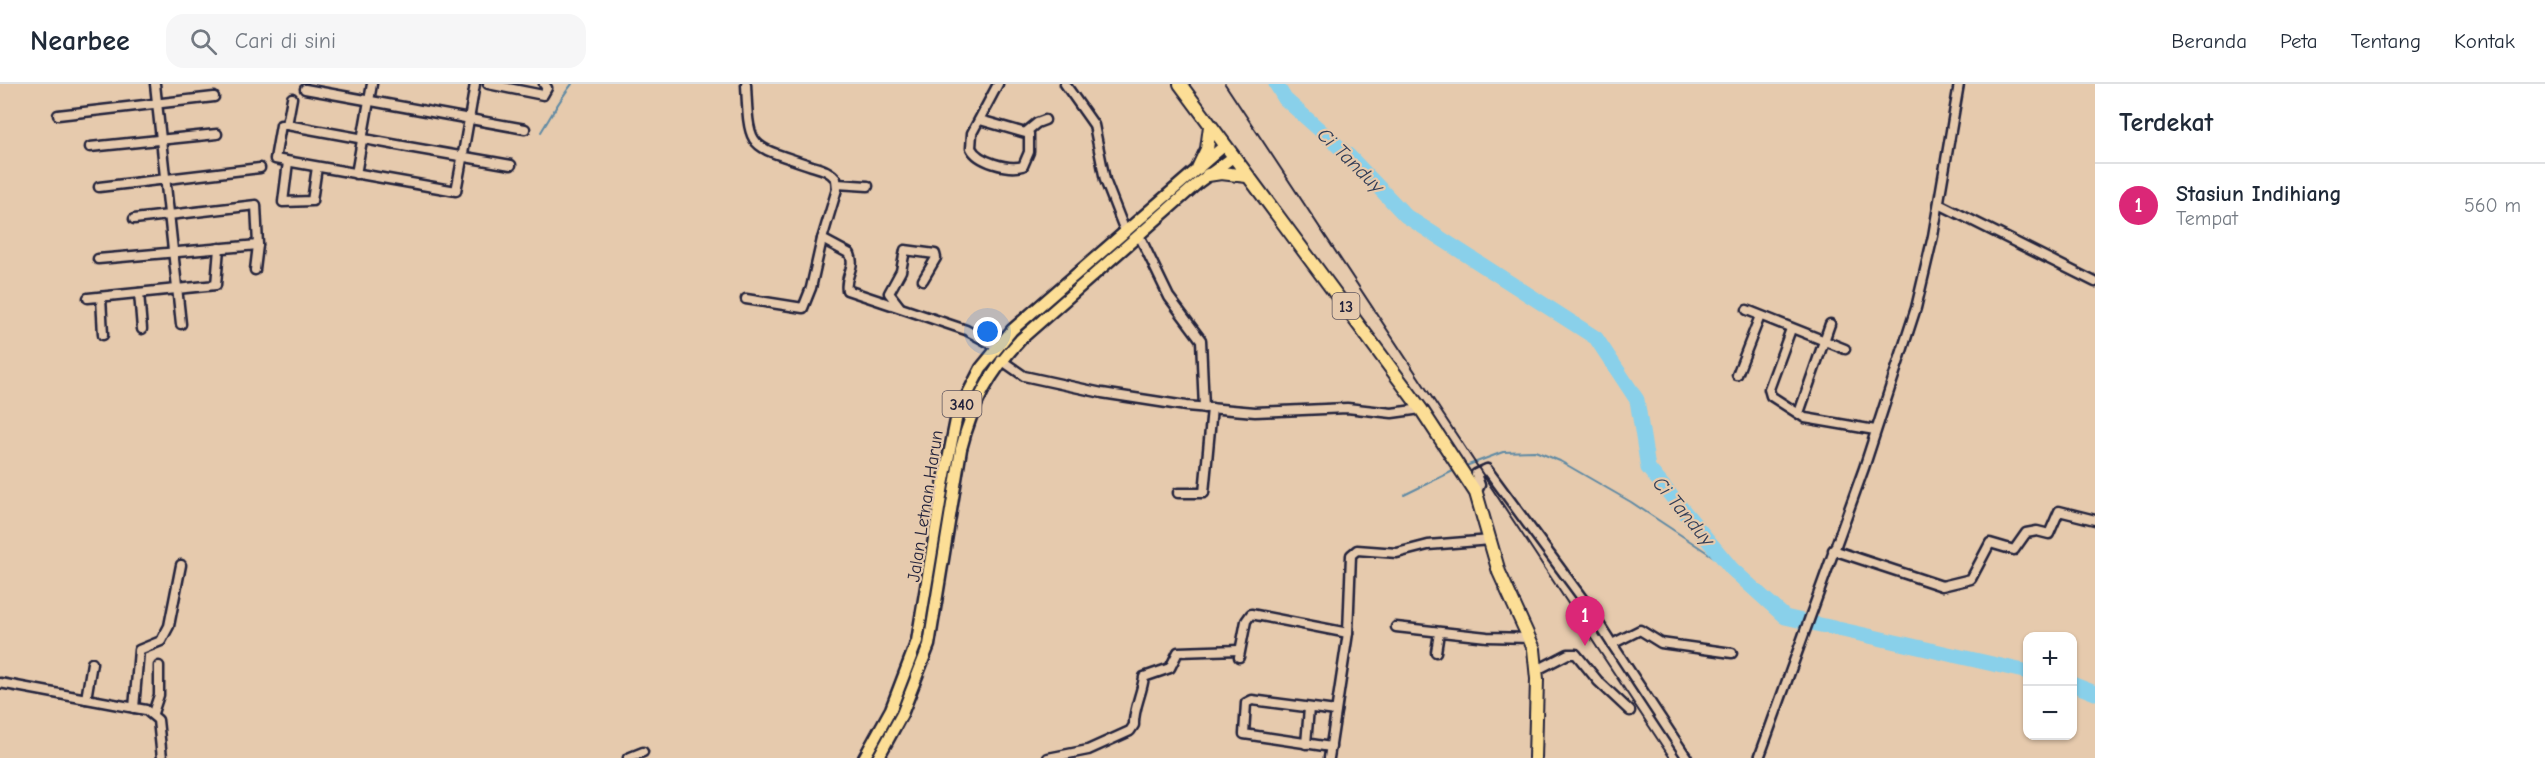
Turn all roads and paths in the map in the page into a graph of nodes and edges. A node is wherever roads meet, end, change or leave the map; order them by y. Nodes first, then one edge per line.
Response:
1 (155, 84) edge
2 (372, 84) edge
3 (475, 84) edge
4 (488, 84) edge
5 (544, 84) edge
6 (746, 84) edge
7 (998, 84) edge
8 (1065, 84) edge
9 (1180, 84) edge
10 (1959, 84) edge
11 (529, 88) edge
12 (305, 89) dead end
13 (214, 97) dead end
14 (292, 98) dead end
15 (369, 101) junction
16 (158, 104) junction
17 (58, 115) dead end
18 (470, 119) junction
19 (980, 120) junction
20 (1045, 120) dead end
21 (287, 125) junction
22 (1210, 126) junction
23 (525, 129) dead end
24 (1026, 132) junction
25 (217, 134) dead end
26 (362, 139) junction
27 (161, 140) junction
28 (1225, 145) junction
29 (90, 147) dead end
30 (462, 156) junction
31 (1233, 157) junction
32 (288, 162) junction
33 (511, 165) dead end
34 (317, 167) junction
35 (260, 168) dead end
36 (1203, 172) junction
37 (356, 174) junction
38 (1247, 176) junction
39 (166, 178) junction
40 (837, 184) junction
41 (868, 186) dead end
42 (99, 187) dead end
43 (1939, 204) junction
44 (170, 215) junction
45 (134, 219) dead end
46 (1125, 231) junction
47 (1139, 235) junction
48 (822, 238) junction
49 (258, 245) junction
50 (219, 248) junction
51 (175, 253) junction
52 (98, 259) dead end
53 (255, 270) dead end
54 (923, 279) dead end
55 (2095, 282) edge
56 (177, 288) junction
57 (139, 293) junction
58 (101, 297) junction
59 (88, 298) dead end
60 (746, 299) dead end
61 (899, 306) junction
62 (1747, 310) dead end
63 (1041, 313) junction
64 (1760, 316) junction
65 (180, 324) dead end
66 (1830, 324) dead end
67 (142, 329) dead end
68 (1791, 329) junction
69 (103, 335) dead end
70 (1825, 340) junction
71 (997, 347) junction
72 (1845, 349) dead end
73 (1001, 360) junction
74 (1737, 375) dead end
75 (1208, 408) junction
76 (1420, 409) junction
77 (1800, 413) junction
78 (1875, 430) junction
79 (1178, 493) dead end
80 (1476, 493) junction
81 (2095, 519) edge
82 (1491, 540) junction
83 (1833, 550) junction
84 (181, 565) dead end
85 (1396, 627) dead end
86 (1348, 633) junction
87 (1439, 633) junction
88 (1530, 638) junction
89 (1612, 644) junction
90 (1436, 652) dead end
91 (1732, 652) dead end
92 (92, 663) dead end
93 (159, 666) dead end
94 (1537, 670) junction
95 (0, 683) edge
96 (905, 691) junction
97 (86, 699) junction
98 (134, 708) junction
99 (1309, 708) junction
100 (1336, 711) junction
101 (1630, 711) dead end
102 (153, 714) junction
103 (1306, 744) junction
104 (1331, 747) junction
105 (643, 752) dead end
106 (162, 758) edge
107 (628, 758) edge
108 (864, 758) edge
109 (878, 758) edge
110 (1048, 758) edge
111 (1329, 758) edge
112 (1535, 758) edge
113 (1687, 758) edge
114 (1759, 758) edge

1 - 16 street
2 - 15 street
3 - 18 street
4 - 11 street
5 - 11 street
6 - 40 street
7 - 19 street
8 - 46 street
9 - 22 highway, 13
10 - 43 street
12 - 15 street
13 - 16 street
14 - 21 street
15 - 18 street
15 - 26 street
16 - 17 street
16 - 27 street
18 - 23 street
18 - 30 street
19 - 24 street
19 - 24 street
20 - 24 street
21 - 26 street
21 - 32 street
22 - 28 highway, 13
22 - 36 highway
25 - 27 street
26 - 30 street
26 - 37 street
27 - 29 street
27 - 39 street
28 - 31 highway, 13
28 - 36 main road, Jalan Letnan Harun / 340
30 - 33 street
30 - 37 street
31 - 36 main road, Jalan Letnan Harun / 340
31 - 38 highway, 13
32 - 34 street
32 - 34 street
34 - 37 street
35 - 39 street
36 - 38 highway
36 - 46 main road, Jalan Letnan Harun / 340
36 - 47 main road, Jalan Letnan Harun / 340
38 - 76 highway, 13
39 - 42 street
39 - 44 street
40 - 41 street
40 - 48 street
43 - 55 street
43 - 78 street
44 - 45 street
44 - 49 street
44 - 51 street
46 - 63 main road, Jalan Letnan Harun / 340
47 - 63 main road, Jalan Letnan Harun / 340
47 - 75 street
48 - 60 street
48 - 61 street
49 - 50 street
49 - 53 street
50 - 51 street
50 - 56 street
51 - 52 street
51 - 56 street
54 - 61 street
56 - 57 street
56 - 65 street
57 - 58 street
57 - 67 street
58 - 59 street
58 - 69 street
61 - 71 street
62 - 64 street
63 - 71 main road, Jalan Letnan Harun / 340
63 - 73 main road, Jalan Letnan Harun / 340
64 - 68 street
64 - 74 street
66 - 70 street
68 - 70 street
68 - 77 street
70 - 72 street
70 - 77 street
71 - 96 main road, Jalan Letnan Harun / 340
73 - 75 street
73 - 96 main road, Jalan Letnan Harun / 340
75 - 76 street
75 - 79 street
76 - 80 highway, 13
77 - 78 street
78 - 83 street
80 - 82 highway, 13
80 - 89 street
81 - 83 street
82 - 86 street
82 - 88 highway, 13
83 - 114 street
84 - 98 street
85 - 87 street
86 - 100 street
86 - 110 street
87 - 88 street
87 - 90 street
88 - 94 highway, 13
89 - 91 street
89 - 113 street
92 - 97 street
93 - 102 street
94 - 101 street
94 - 112 highway, 13
95 - 97 street
96 - 108 main road, Jalan Letnan Harun / 340
96 - 109 main road, Jalan Letnan Harun / 340
97 - 98 street
98 - 102 street
99 - 100 street
99 - 103 street
99 - 103 street
100 - 104 street
102 - 106 street
103 - 104 street
104 - 111 street
105 - 107 street

